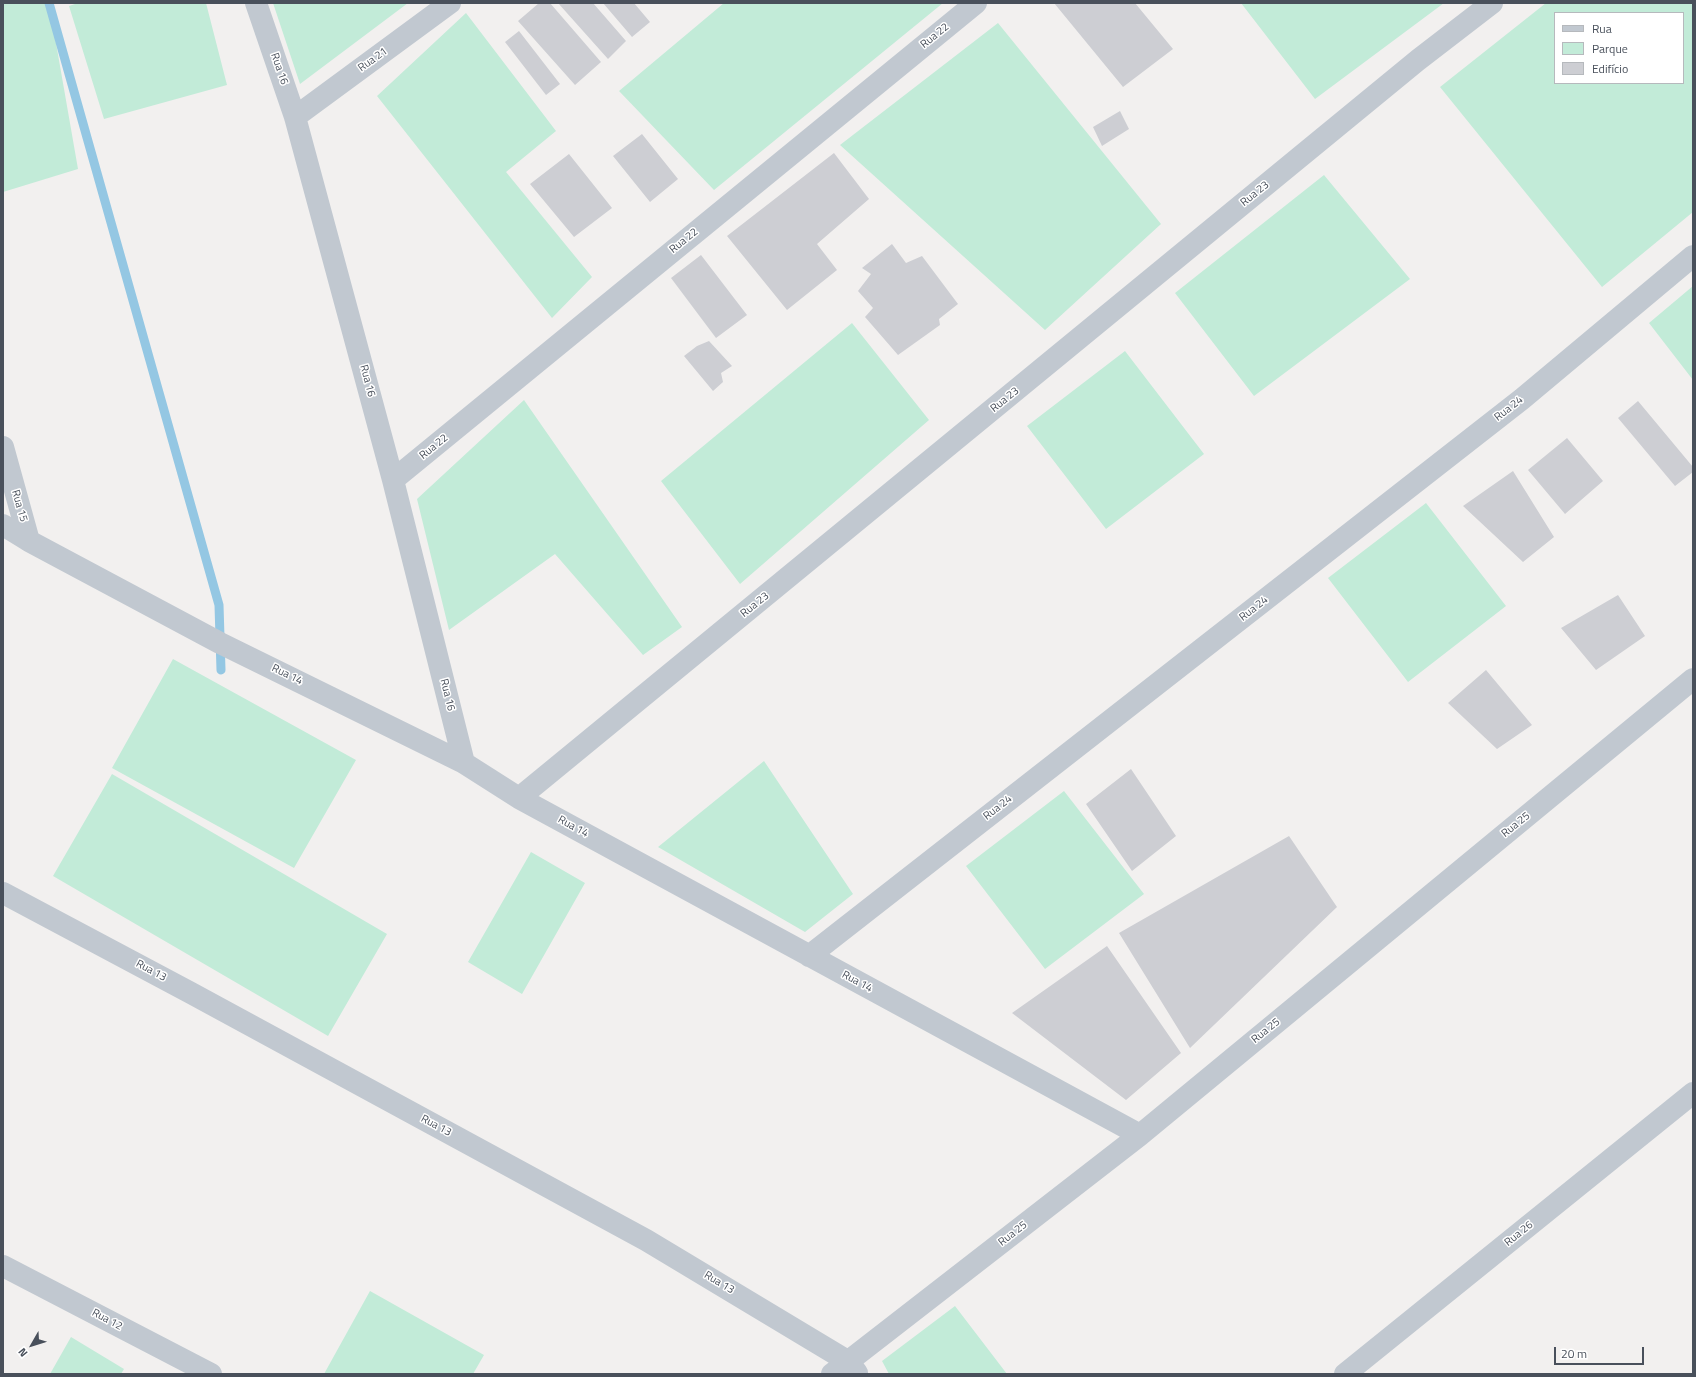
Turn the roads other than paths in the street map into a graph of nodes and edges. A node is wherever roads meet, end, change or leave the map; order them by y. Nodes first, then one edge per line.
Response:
1 (256, 3) edge
2 (450, 3) edge
3 (976, 3) edge
4 (1492, 3) edge
5 (295, 117) junction
6 (1693, 256) edge
7 (3, 447) edge
8 (393, 480) junction
9 (3, 525) edge
10 (29, 541) junction
11 (1693, 679) edge
12 (464, 762) junction
13 (519, 798) junction
14 (3, 893) edge
15 (809, 956) junction
16 (1693, 1093) edge
17 (1140, 1135) junction
18 (3, 1266) edge
19 (846, 1370) edge
20 (211, 1374) edge
21 (1345, 1374) edge

1 - 5 street, Rua 16
2 - 5 street, Rua 21
3 - 8 street, Rua 22
4 - 13 street, Rua 23
5 - 8 street, Rua 16
6 - 15 street, Rua 24
7 - 10 street, Rua 15
8 - 12 street, Rua 16
9 - 10 street, Rua 14
10 - 12 street, Rua 14
11 - 17 street, Rua 25
12 - 13 street, Rua 14
13 - 15 street, Rua 14
14 - 19 street, Rua 13
15 - 17 street, Rua 14
16 - 21 street, Rua 26
17 - 19 street, Rua 25
18 - 20 street, Rua 12

